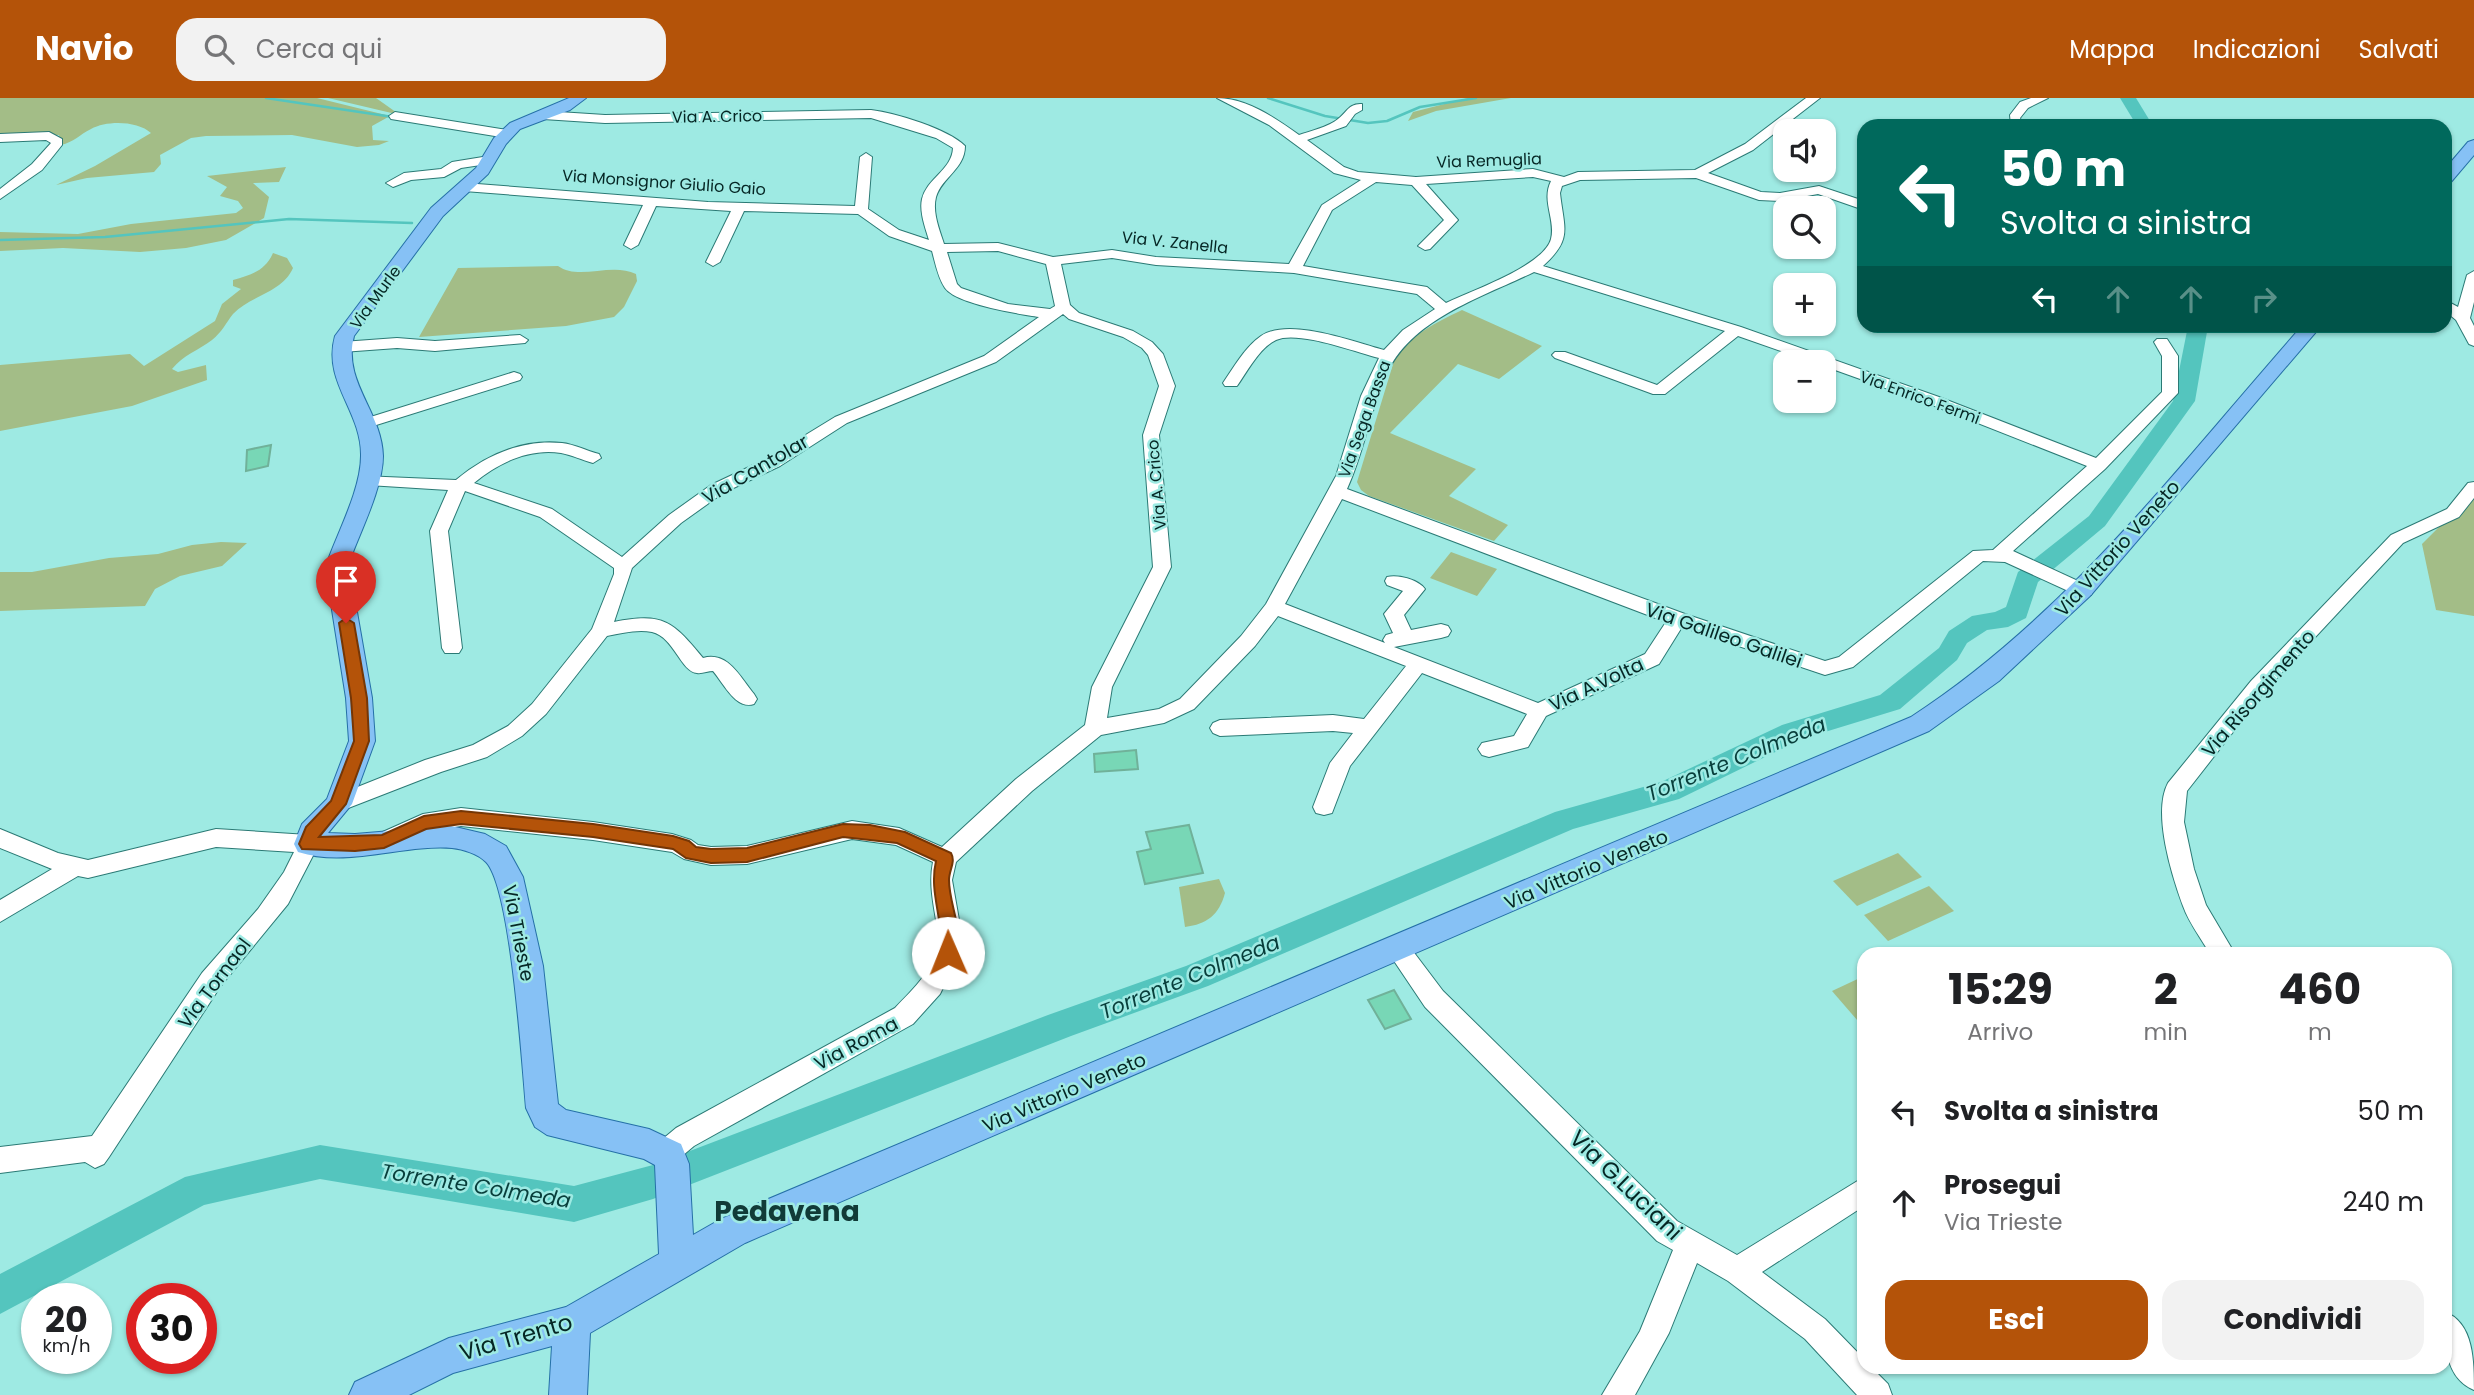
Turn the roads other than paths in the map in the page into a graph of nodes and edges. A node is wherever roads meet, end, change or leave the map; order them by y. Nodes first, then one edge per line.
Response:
1 (579, 98) edge
2 (1223, 98) edge
3 (1814, 98) edge
4 (2042, 98) edge
5 (1358, 107) dead end
6 (543, 115) junction
7 (395, 116) dead end
8 (2014, 119) edge
9 (507, 134) junction
10 (0, 138) edge
11 (1299, 139) junction
12 (2474, 145) edge
13 (866, 157) dead end
14 (489, 160) junction
15 (2452, 164) edge
16 (1697, 174) junction
17 (1371, 178) junction
18 (1562, 180) junction
19 (1416, 181) junction
20 (393, 183) dead end
21 (464, 187) junction
22 (0, 195) edge
23 (652, 201) junction
24 (1857, 204) edge
25 (740, 206) junction
26 (861, 210) junction
27 (932, 229) junction
28 (917, 241) junction
29 (631, 245) dead end
30 (1425, 246) dead end
31 (938, 248) junction
32 (1053, 261) junction
33 (713, 262) dead end
34 (1533, 267) junction
35 (1294, 269) junction
36 (2474, 275) edge
37 (1057, 310) junction
38 (1447, 310) junction
39 (2452, 310) edge
40 (2462, 318) junction
41 (1736, 330) junction
42 (2306, 333) edge
43 (520, 340) dead end
44 (2162, 341) dead end
45 (2474, 341) edge
46 (342, 347) junction
47 (1387, 355) junction
48 (1560, 355) dead end
49 (514, 377) dead end
50 (1231, 383) dead end
51 (367, 423) junction
52 (593, 458) dead end
53 (2099, 465) junction
54 (368, 480) junction
55 (459, 486) junction
56 (2474, 487) edge
57 (1337, 491) junction
58 (2007, 556) junction
59 (623, 566) junction
60 (1394, 580) dead end
61 (2084, 591) junction
62 (1274, 607) junction
63 (1678, 619) junction
64 (1441, 631) dead end
65 (596, 638) junction
66 (1405, 638) junction
67 (1370, 645) junction
68 (452, 648) dead end
69 (1419, 663) junction
70 (747, 699) dead end
71 (1539, 711) junction
72 (1369, 727) junction
73 (1095, 728) junction
74 (1220, 728) dead end
75 (1489, 749) dead end
76 (338, 804) junction
77 (1324, 807) dead end
78 (0, 838) edge
79 (384, 841) junction
80 (308, 844) junction
81 (945, 858) junction
82 (74, 867) junction
83 (0, 912) edge
84 (2219, 947) edge
85 (1398, 949) junction
86 (669, 1158) junction
87 (0, 1160) edge
88 (1857, 1194) edge
89 (733, 1231) joint
90 (1689, 1245) junction
91 (677, 1263) junction
92 (1738, 1271) junction
93 (572, 1323) junction
94 (2452, 1338) edge
95 (1857, 1374) edge
96 (1857, 1374) edge
97 (2474, 1375) edge
98 (368, 1395) edge
99 (568, 1395) edge
100 (1618, 1395) edge
101 (1877, 1395) edge

1 - 6 main road, Via Murle
2 - 11 street, Via Remuglia
3 - 16 street
4 - 8 street
5 - 11 street
6 - 9 main road, Via Murle
6 - 27 street, Via A. Crico
7 - 9 street
9 - 14 main road, Via Murle
10 - 22 street
11 - 17 street, Via Remuglia
12 - 15 main road
13 - 26 street
14 - 20 street
14 - 21 main road, Via Murle
16 - 18 street
16 - 24 street
17 - 19 street, Via Remuglia
17 - 35 street
18 - 19 street, Via Remuglia
18 - 34 street, Via Sega Bassa
19 - 30 street, Via Remuglia
21 - 23 street, Via Monsignor Giulio Gaio
21 - 46 main road, Via Murle
23 - 25 street, Via Monsignor Giulio Gaio
23 - 29 street
25 - 26 street, Via Monsignor Giulio Gaio
25 - 33 street
26 - 28 street
27 - 28 street
27 - 31 street, Via A. Crico
28 - 31 street
31 - 32 street
31 - 37 street
32 - 35 street, Via V. Zanella
32 - 37 street
34 - 38 street, Via Sega Bassa
34 - 41 street, Via Enrico Fermi
35 - 38 street, Via V. Zanella
36 - 40 street
37 - 59 street, Via Cantolar
37 - 73 street, Via A. Crico
38 - 47 street, Via Sega Bassa
39 - 40 street
40 - 45 street
41 - 48 street
41 - 53 street, Via Enrico Fermi
42 - 61 main road, Via Vittorio Veneto
43 - 46 street
44 - 53 street
46 - 51 main road, Via Murle
47 - 50 street
47 - 57 street, Via Sega Bassa
49 - 51 street
51 - 54 main road, Via Murle
52 - 55 street
53 - 58 street
54 - 55 street
54 - 76 main road, Via Murle
55 - 59 street
55 - 68 street
56 - 84 street, Via Risorgimento
57 - 62 street, Via Sega Bassa
57 - 63 street, Via Galileo Galilei
58 - 61 street
58 - 63 street, Via Galileo Galilei
59 - 65 street
60 - 66 street
61 - 85 main road, Via Vittorio Veneto
62 - 67 street, Via A.Volta
62 - 73 street, Via Sega Bassa
63 - 71 street, Via A.Volta
64 - 66 street
65 - 70 street
65 - 76 street
66 - 67 street
67 - 69 street, Via A.Volta
69 - 71 street, Via A.Volta
69 - 72 street
71 - 75 street
72 - 74 street
72 - 77 street
73 - 81 street
76 - 80 main road, Via Murle
78 - 82 street, Via Trieste
79 - 80 main road, Via Trieste
79 - 81 street
79 - 86 main road, Via Trieste
80 - 82 street, Via Trieste
80 - 87 street, Via Tornaol
81 - 86 street, Via Roma
82 - 83 street
85 - 89 main road, Via Vittorio Veneto
85 - 90 street, Via G.Luciani
86 - 91 main road
88 - 92 street
89 - 91 main road, Via Trento
90 - 92 street, Via G.Luciani
90 - 100 street
91 - 93 main road, Via Trento
92 - 96 street, Via G.Luciani
93 - 98 main road, Via Trento
93 - 99 main road
94 - 97 street
95 - 101 street, Via G.Luciani

